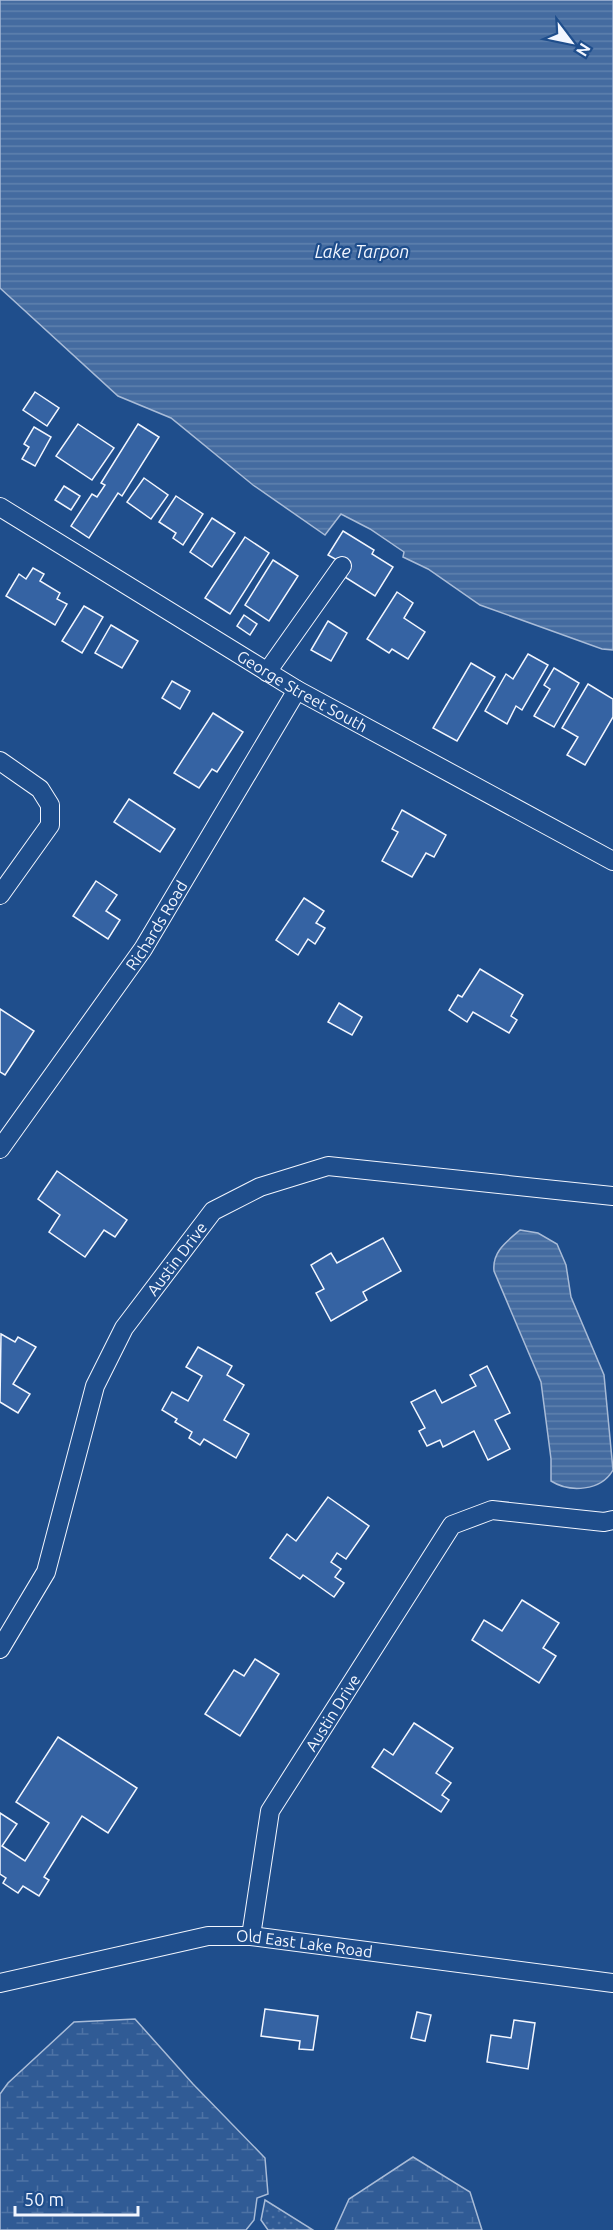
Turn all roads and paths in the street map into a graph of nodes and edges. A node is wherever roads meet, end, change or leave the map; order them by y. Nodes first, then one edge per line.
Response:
1 (0, 507) edge
2 (342, 566) dead end
3 (267, 672) junction
4 (297, 690) junction
5 (0, 761) edge
6 (613, 860) edge
7 (0, 895) edge
8 (0, 1149) edge
9 (613, 1196) edge
10 (613, 1520) edge
11 (0, 1649) edge
12 (251, 1935) junction
13 (0, 1983) edge
14 (613, 1983) edge

1 - 3 street, George Street South
2 - 3 street
3 - 4 street, George Street South
4 - 6 street, George Street South
4 - 8 street, Richards Road
5 - 7 street
9 - 11 street, Austin Drive
10 - 12 street, Austin Drive
12 - 13 street, Old East Lake Road
12 - 14 street, Old East Lake Road

